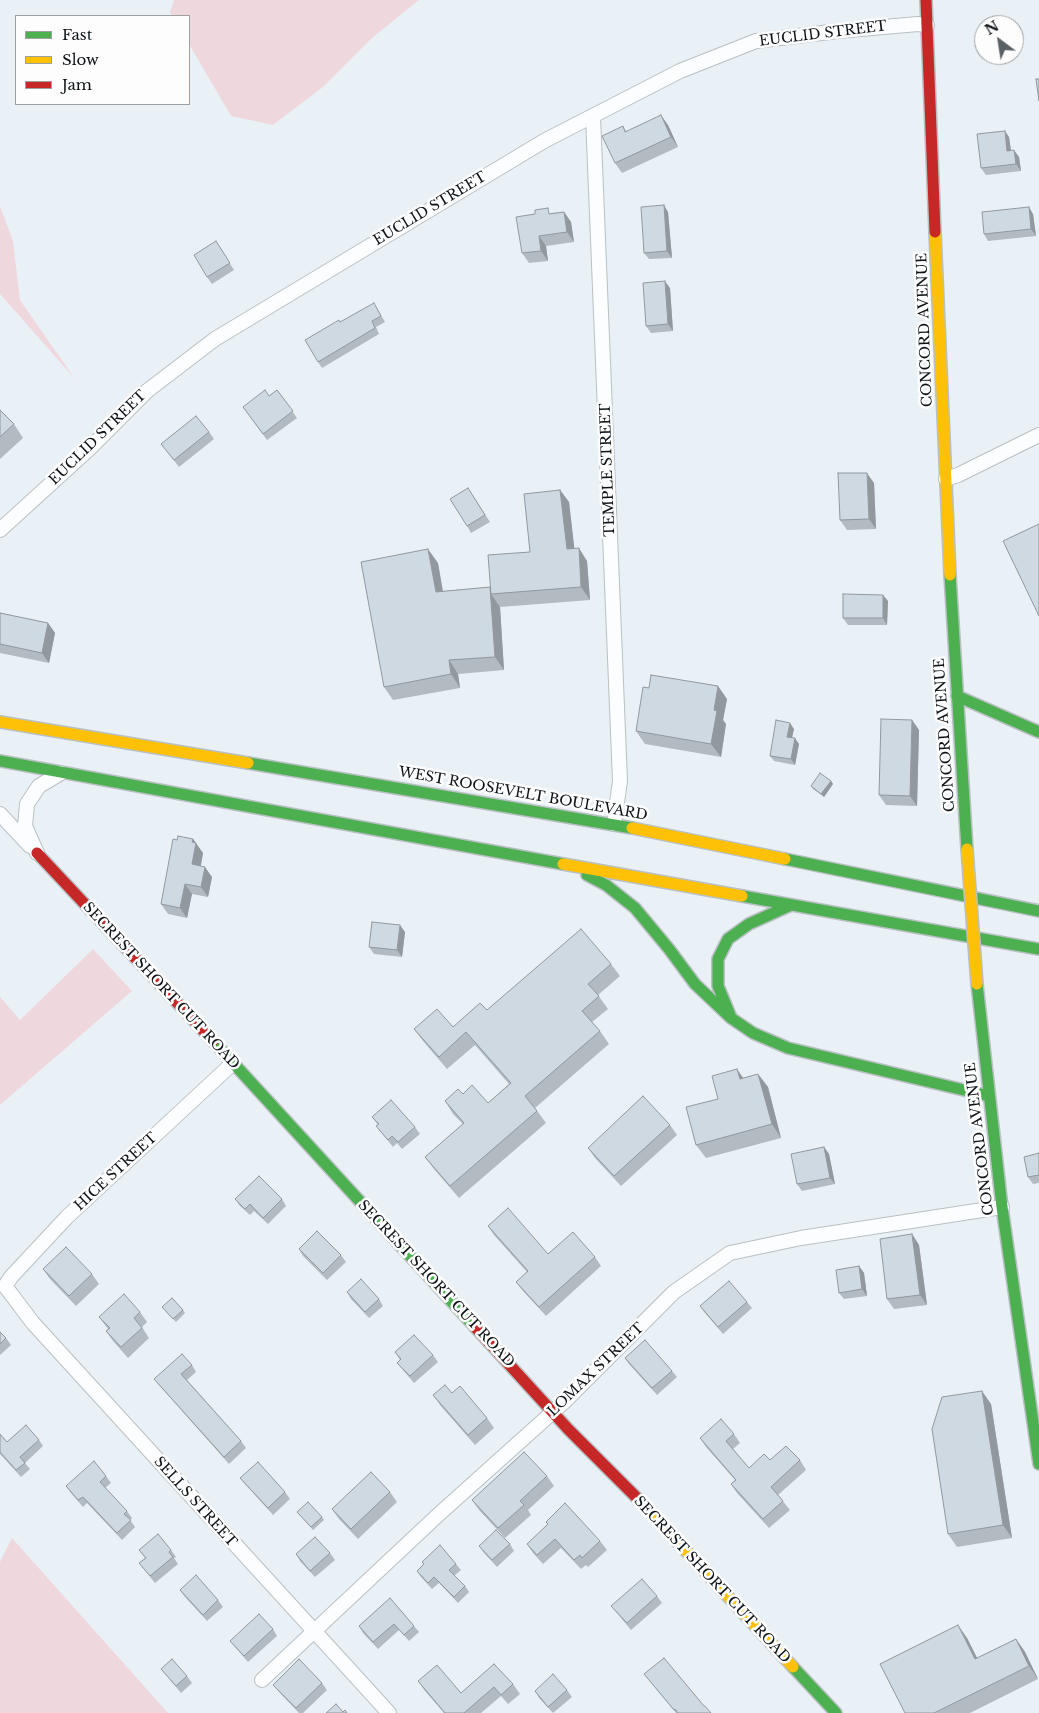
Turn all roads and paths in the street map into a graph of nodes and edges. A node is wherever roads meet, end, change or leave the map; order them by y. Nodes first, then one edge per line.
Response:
1 (926, 0) edge
2 (927, 25) junction
3 (593, 116) junction
4 (1039, 435) edge
5 (946, 479) junction
6 (0, 530) edge
7 (957, 696) junction
8 (0, 722) edge
9 (1039, 732) edge
10 (0, 761) edge
11 (62, 772) junction
12 (0, 814) edge
13 (614, 824) junction
14 (37, 854) junction
15 (569, 866) junction
16 (791, 905) junction
17 (1039, 911) edge
18 (1039, 949) edge
19 (705, 968) dead end
20 (718, 986) junction
21 (731, 1018) junction
22 (233, 1063) junction
23 (989, 1096) junction
24 (1002, 1207) junction
25 (5, 1286) joint
26 (553, 1412) junction
27 (1039, 1464) edge
28 (313, 1632) junction
29 (262, 1680) dead end
30 (389, 1713) edge
31 (836, 1713) edge

1 - 2 main road, CONCORD AVENUE
2 - 3 street, EUCLID STREET
2 - 5 main road, CONCORD AVENUE
3 - 6 street, EUCLID STREET
3 - 13 street, TEMPLE STREET
4 - 5 street
5 - 7 main road, CONCORD AVENUE
7 - 9 main road
7 - 23 main road, CONCORD AVENUE, bridge
8 - 13 main road, WEST ROOSEVELT BOULEVARD
10 - 11 main road
11 - 14 street, SECREST SHORT CUT ROAD
11 - 15 main road
12 - 14 street, SECREST SHORT CUT ROAD
13 - 17 main road, WEST ROOSEVELT BOULEVARD
14 - 22 main road, SECREST SHORT CUT ROAD
15 - 16 main road
15 - 21 main road
16 - 18 main road
16 - 20 main road
19 - 20 main road
20 - 21 main road
21 - 23 main road
22 - 25 street, HICE STREET
22 - 26 main road, SECREST SHORT CUT ROAD
23 - 24 main road, CONCORD AVENUE
24 - 26 street, LOMAX STREET
24 - 27 main road, CONCORD AVENUE
25 - 28 street, SELLS STREET
26 - 28 street, LOMAX STREET
26 - 31 main road, SECREST SHORT CUT ROAD
28 - 29 street, LOMAX STREET
28 - 30 street, SELLS STREET

